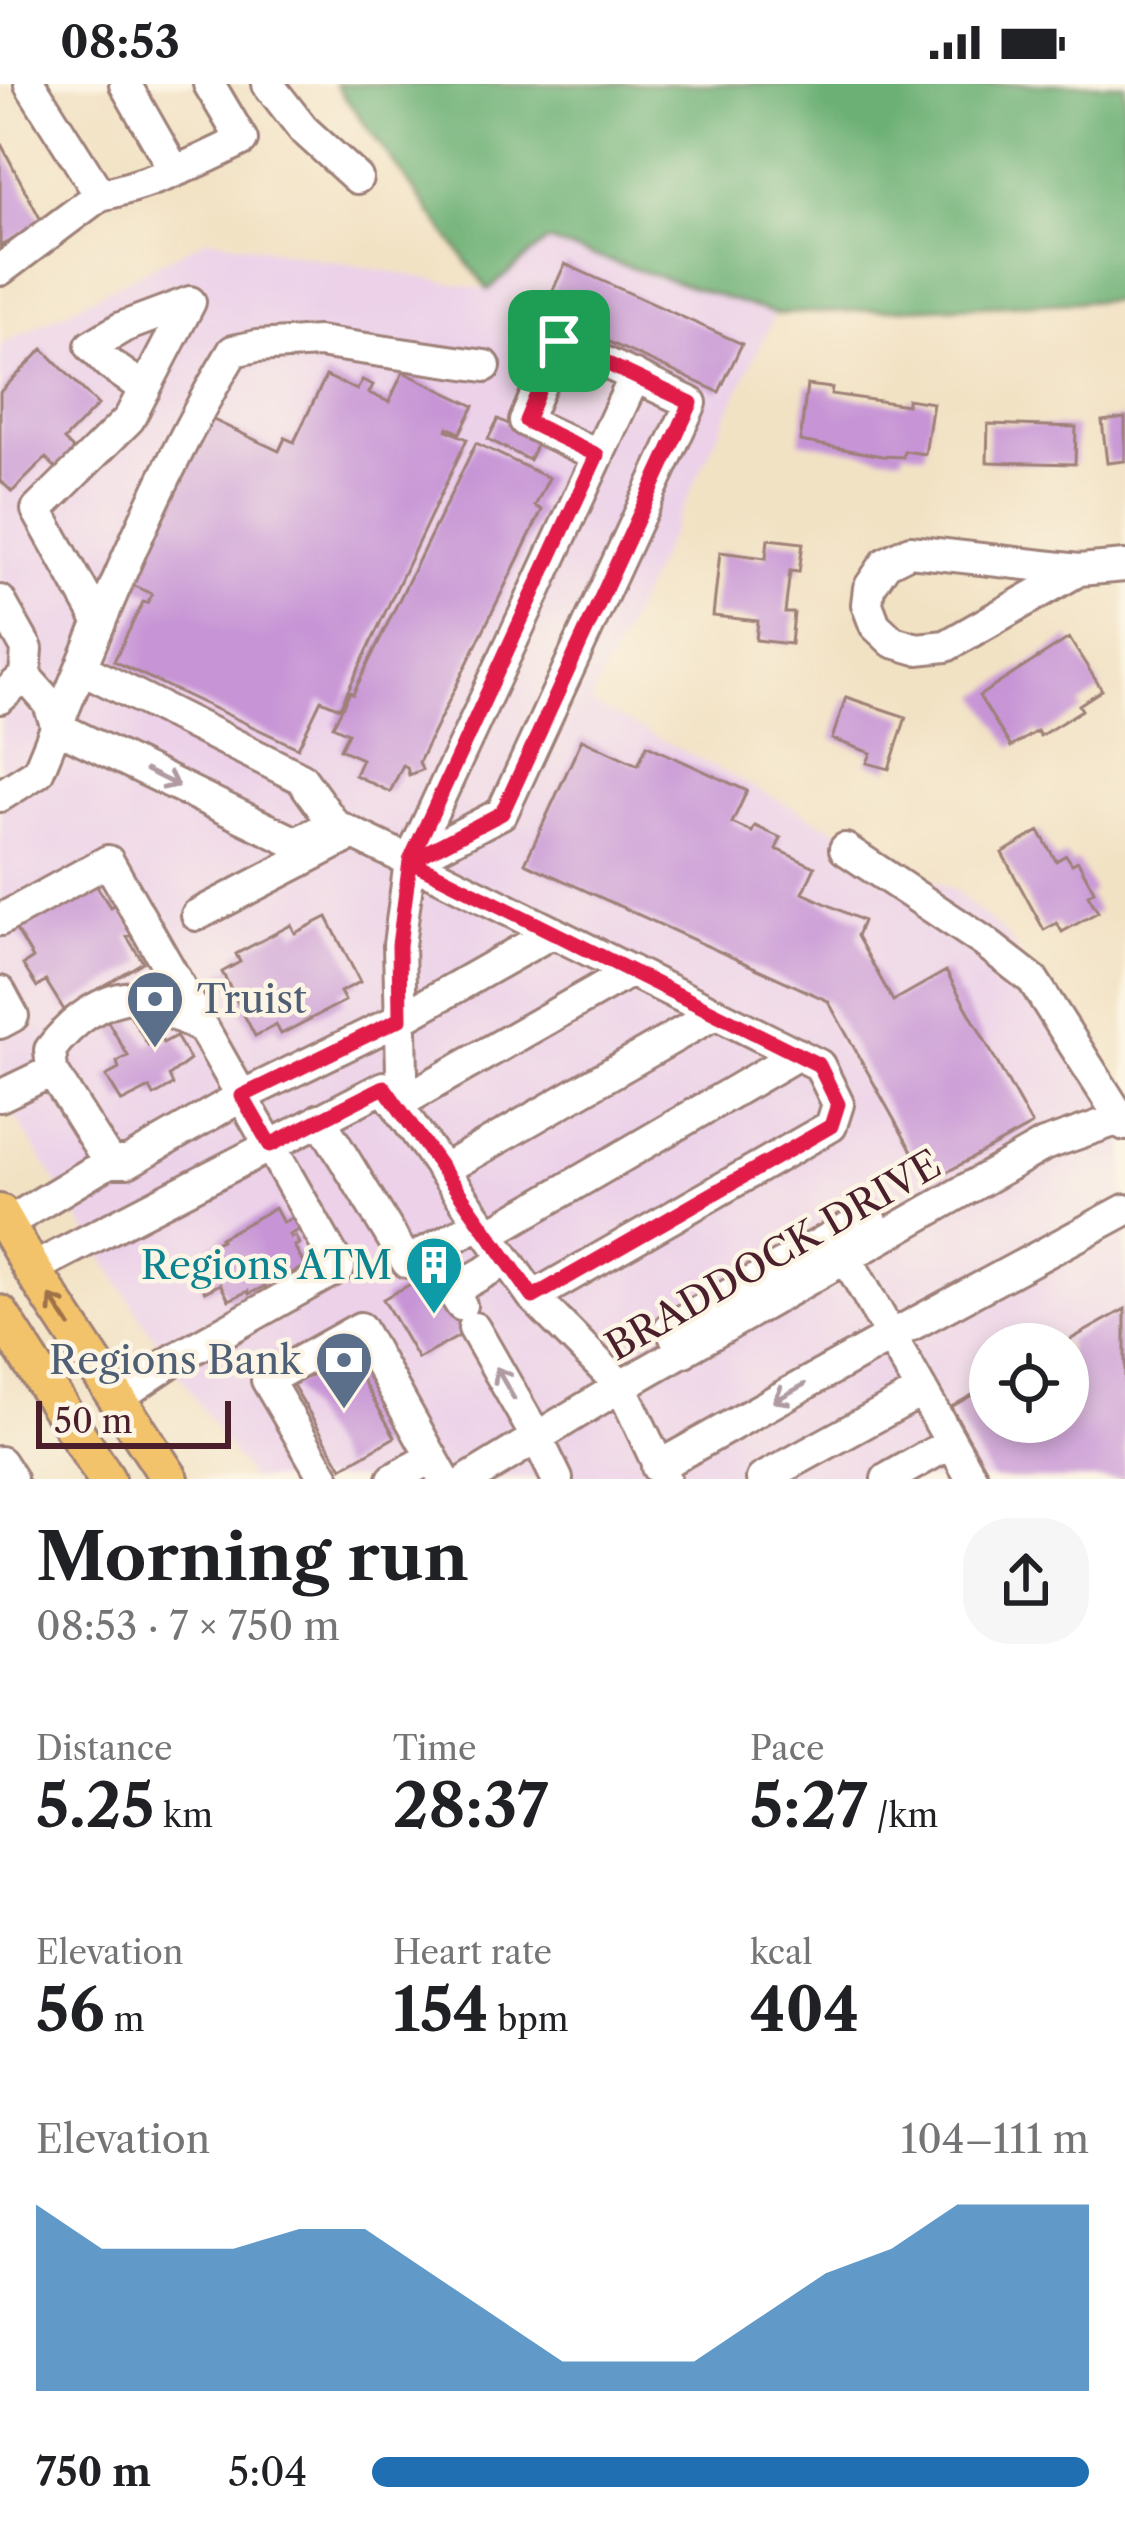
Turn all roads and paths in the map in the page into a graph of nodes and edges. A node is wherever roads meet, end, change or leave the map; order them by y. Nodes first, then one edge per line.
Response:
1 (30, 84) edge
2 (125, 84) edge
3 (209, 84) edge
4 (268, 84) edge
5 (174, 170) junction
6 (357, 178) dead end
7 (100, 195) junction
8 (0, 270) edge
9 (485, 366) dead end
10 (634, 376) junction
11 (145, 389) dead end
12 (597, 455) junction
13 (1125, 566) edge
14 (1079, 571) junction
15 (0, 601) edge
16 (100, 623) junction
17 (81, 668) junction
18 (9, 684) edge
19 (57, 728) junction
20 (0, 796) edge
21 (343, 829) junction
22 (845, 849) dead end
23 (410, 861) junction
24 (196, 915) dead end
25 (0, 920) edge
26 (554, 932) junction
27 (631, 971) junction
28 (0, 992) edge
29 (716, 1013) junction
30 (400, 1019) junction
31 (0, 1023) edge
32 (203, 1028) junction
33 (798, 1054) junction
34 (52, 1071) junction
35 (0, 1096) edge
36 (242, 1096) junction
37 (403, 1108) junction
38 (320, 1119) junction
39 (1124, 1120) edge
40 (270, 1145) junction
41 (109, 1162) junction
42 (443, 1170) junction
43 (1125, 1210) edge
44 (3, 1219) edge
45 (881, 1238) junction
46 (492, 1239) junction
47 (846, 1257) junction
48 (32, 1269) junction
49 (533, 1297) junction
50 (0, 1314) edge
51 (891, 1336) junction
52 (684, 1351) junction
53 (621, 1386) junction
54 (922, 1391) junction
55 (117, 1398) junction
56 (537, 1438) junction
57 (951, 1443) junction
58 (0, 1462) edge
59 (438, 1468) edge
60 (661, 1473) edge
61 (484, 1475) edge
62 (10, 1479) edge
63 (106, 1479) edge
64 (170, 1479) edge
65 (326, 1479) edge
66 (393, 1479) edge
67 (556, 1479) edge
68 (763, 1479) edge
69 (887, 1479) edge
70 (971, 1479) edge

1 - 7 street
2 - 5 street
3 - 5 street
4 - 6 street
5 - 7 street
7 - 8 street
9 - 16 street
10 - 12 street
10 - 12 street
10 - 23 street
11 - 16 street
12 - 23 street
13 - 14 street
14 - 14 street
15 - 18 street
16 - 17 street
17 - 19 street
17 - 21 street
18 - 19 street
19 - 20 street
19 -> 21 street
21 - 23 street
21 - 24 street
22 - 39 street
23 - 26 street
23 - 30 street
25 - 32 street
26 - 27 street
26 - 30 street
27 - 29 street
27 - 37 street
28 - 31 street
29 - 33 street
29 - 42 street
30 - 36 street
30 - 37 street
32 - 34 street
32 - 36 street
33 - 46 street
33 - 49 street
34 - 35 street
34 - 41 street
36 - 40 street
36 - 41 street
37 - 38 street
37 - 42 street
38 - 40 street
38 - 46 street
39 - 45 street, BRADDOCK DRIVE
40 - 48 street
40 - 55 street
41 - 44 street
42 - 46 street
43 - 51 street
44 - 48 main road
45 - 47 street, BRADDOCK DRIVE
45 - 52 street
46 - 49 street
56 -> 46 street
47 - 51 street
47 - 52 street, BRADDOCK DRIVE
55 -> 48 main road
49 - 53 street
50 - 63 main road
51 - 54 street
51 -> 60 street
52 - 53 street, BRADDOCK DRIVE
53 - 56 street, BRADDOCK DRIVE
53 - 60 street
54 - 57 street
54 - 68 street
55 - 64 main road
56 - 61 street, BRADDOCK DRIVE
56 - 67 street
57 - 69 street
57 - 70 street
58 - 62 street
59 - 65 street
59 - 66 street

